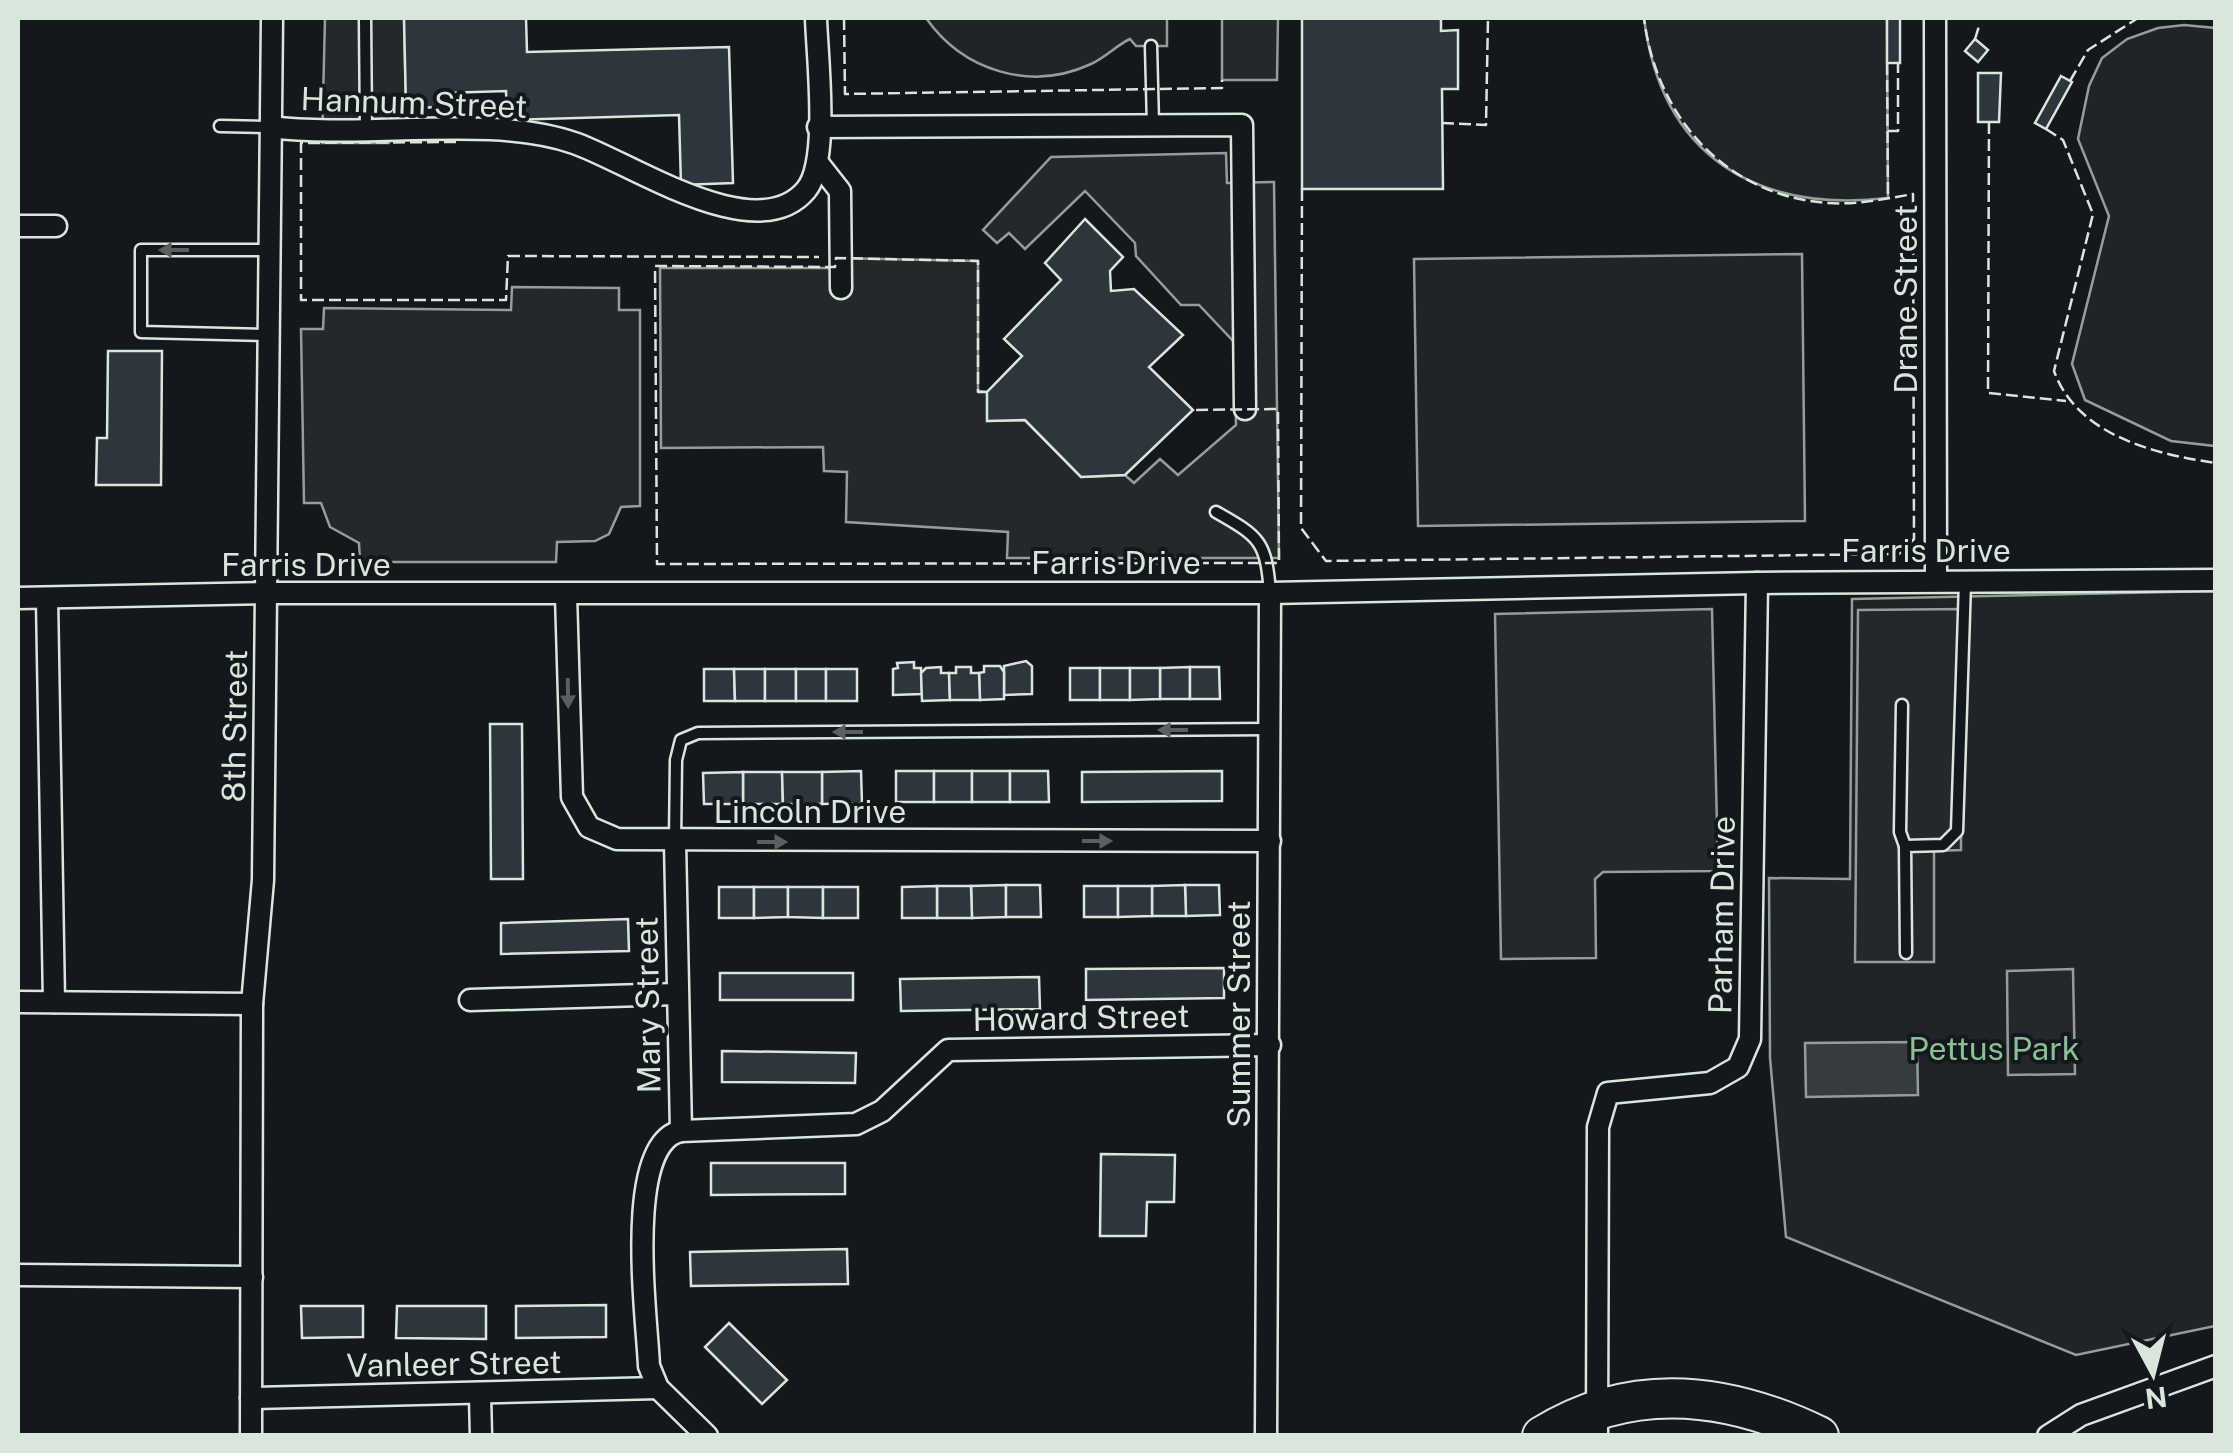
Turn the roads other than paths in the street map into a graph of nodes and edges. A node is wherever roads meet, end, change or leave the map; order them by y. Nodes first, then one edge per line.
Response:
1 (272, 18) edge
2 (365, 18) edge
3 (816, 18) edge
4 (1935, 18) edge
5 (1152, 46) dead end
6 (220, 126) dead end
7 (818, 126) junction
8 (1153, 126) junction
9 (271, 128) junction
10 (366, 131) junction
11 (818, 163) junction
12 (18, 226) edge
13 (56, 226) dead end
14 (271, 250) junction
15 (841, 288) dead end
16 (271, 335) junction
17 (1245, 409) dead end
18 (1216, 512) dead end
19 (1936, 580) junction
20 (2216, 580) edge
21 (1965, 581) junction
22 (1757, 582) junction
23 (1270, 592) junction
24 (266, 594) junction
25 (566, 595) junction
26 (18, 598) edge
27 (48, 599) junction
28 (1902, 706) dead end
29 (1270, 729) junction
30 (1270, 841) junction
31 (675, 842) junction
32 (1905, 846) junction
33 (1906, 953) dead end
34 (677, 994) junction
35 (470, 1000) dead end
36 (18, 1002) edge
37 (54, 1002) junction
38 (252, 1004) junction
39 (1270, 1045) junction
40 (681, 1131) junction
41 (18, 1275) edge
42 (252, 1277) junction
43 (2216, 1366) edge
44 (658, 1388) junction
45 (480, 1396) junction
46 (251, 1398) junction
47 (1597, 1422) edge
48 (251, 1436) edge
49 (481, 1436) edge
50 (707, 1436) edge
51 (1266, 1436) edge
52 (1542, 1436) edge
53 (1819, 1436) edge
54 (2048, 1436) edge

1 - 9 street, 8th Street
2 - 10 lane
3 - 7 street
4 - 19 street, Drane Street
5 - 8 lane
6 - 9 lane
7 - 8 street
7 - 11 street
8 - 17 street
9 - 10 street, Hannum Street
9 - 14 street, 8th Street
10 - 11 street, Hannum Street
11 - 15 street
12 - 13 street
14 - 16 street, 8th Street
14 -> 16 lane
16 - 24 street, 8th Street
18 - 23 lane
19 - 21 street, Farris Drive
19 - 22 street, Farris Drive
20 - 21 street, Farris Drive
21 - 32 lane
22 - 23 street, Farris Drive
22 - 47 street, Parham Drive
23 - 25 street, Farris Drive
23 - 29 street, Summer Street
24 - 25 street, Farris Drive
24 - 27 street, Farris Drive
24 - 38 street, 8th Street
25 -> 31 street, Lincoln Drive
26 - 27 street, Farris Drive
27 - 37 street
28 - 32 lane
29 - 30 street, Summer Street
29 -> 31 lane
31 -> 30 street, Lincoln Drive
30 - 39 street, Summer Street
31 - 34 street, Mary Street
32 - 33 lane
34 - 35 street
34 - 40 street, Mary Street
36 - 37 street
37 - 38 street
38 - 42 street, 8th Street
39 - 40 street, Howard Street
39 - 51 street, Summer Street
40 - 44 street, Mary Street
41 - 42 street
42 - 46 street, 8th Street
43 - 54 street
44 - 45 street, Vanleer Street
44 - 50 street
45 - 46 street, Vanleer Street
45 - 49 street
46 - 48 street, 8th Street
47 - 52 highway
47 - 53 highway

